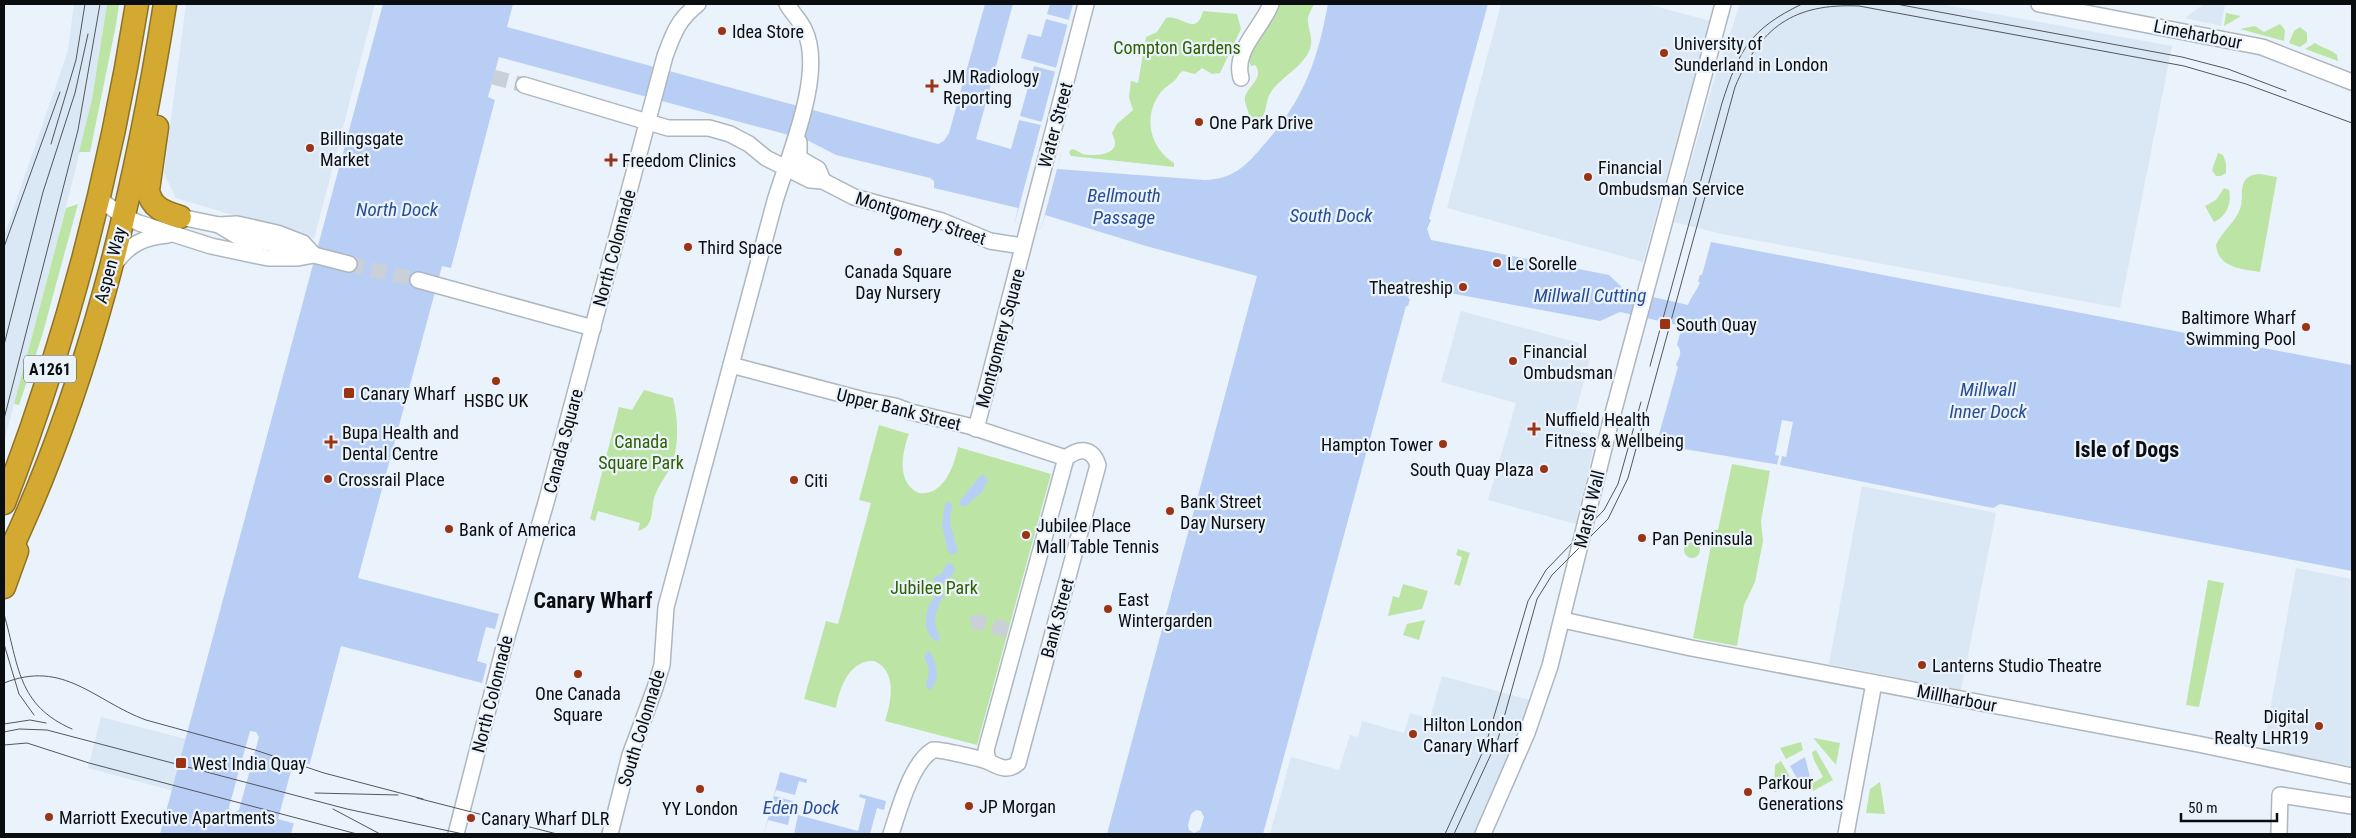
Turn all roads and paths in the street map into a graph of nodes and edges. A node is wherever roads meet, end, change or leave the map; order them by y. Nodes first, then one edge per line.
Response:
1 (137, 4) edge
2 (165, 4) edge
3 (179, 4) edge
4 (698, 4) edge
5 (1086, 4) edge
6 (1271, 4) edge
7 (1723, 4) edge
8 (2039, 4) edge
9 (787, 5) edge
10 (1240, 78) dead end
11 (2352, 82) edge
12 (524, 85) tunnel mouth
13 (649, 116) junction
14 (795, 146) junction
15 (785, 167) junction
16 (801, 175) junction
17 (823, 181) junction
18 (779, 187) junction
19 (99, 199) junction
20 (123, 216) junction
21 (214, 224) junction
22 (176, 226) junction
23 (211, 246) junction
24 (1022, 246) junction
25 (311, 252) junction
26 (349, 264) tunnel mouth
27 (418, 280) tunnel mouth
28 (104, 286) junction
29 (593, 328) junction
30 (731, 365) junction
31 (976, 429) junction
32 (1066, 458) junction
33 (4, 503) edge
34 (26, 519) junction
35 (532, 554) joint
36 (4, 564) edge
37 (4, 587) edge
38 (1563, 620) junction
39 (1874, 682) junction
40 (988, 761) junction
41 (2352, 776) edge
42 (2352, 806) edge
43 (456, 834) edge
44 (610, 834) edge
45 (891, 834) edge
46 (1483, 834) edge
47 (1846, 834) edge
48 (2279, 834) edge

1 - 19 highway, Aspen Way / A1261
2 - 20 highway, Aspen Way / A1261
3 - 22 highway
4 - 13 street, North Colonnade
5 - 24 street, Water Street
6 - 10 street
7 - 38 street, Marsh Wall
8 - 11 street, Limeharbour
9 - 14 street
12 - 13 street, Montgomery Street
13 - 15 street, Montgomery Street
13 - 29 street, North Colonnade
14 - 15 street
14 - 17 street, Montgomery Street
15 - 16 street, Montgomery Street
15 - 18 street
16 - 17 street, Montgomery Street
16 - 18 street
17 - 24 street, Montgomery Street
18 - 30 street
19 - 20 street
19 - 33 highway, Aspen Way / A1261
20 - 22 street
20 - 28 highway, Aspen Way / A1261
21 - 22 street
21 - 23 street
21 - 25 street
22 - 23 street
22 - 28 street
23 - 25 street
24 - 31 street, Montgomery Square
25 - 26 street
27 - 29 street
28 - 34 highway, Aspen Way / A1261
29 - 35 street, Canada Square
30 - 31 street, Upper Bank Street
30 - 44 street, South Colonnade
31 - 32 street, Upper Bank Street
32 - 40 street, Bank Street
32 - 40 street, Bank Street
34 - 36 highway
34 - 37 highway, A1261
35 - 43 street, North Colonnade
38 - 39 street, Millharbour
38 - 46 street, Marsh Wall
39 - 41 street, Millharbour
39 - 47 street
40 - 45 street, Bank Street
42 - 48 street

